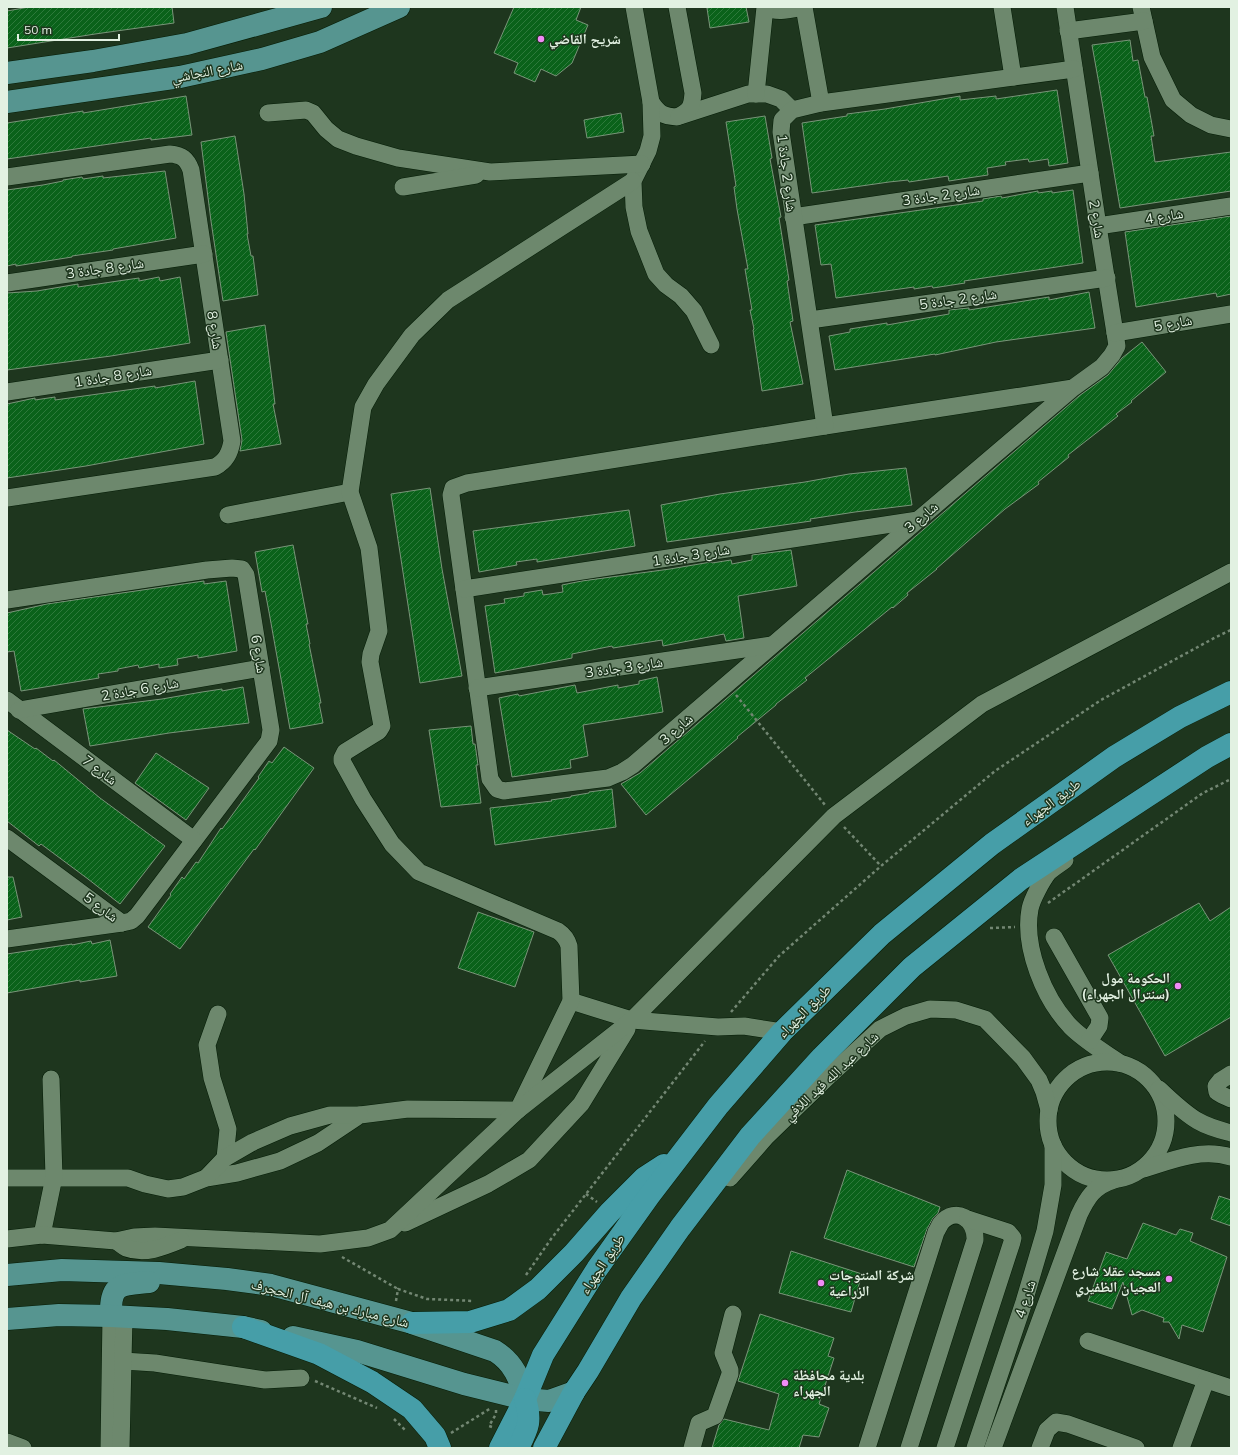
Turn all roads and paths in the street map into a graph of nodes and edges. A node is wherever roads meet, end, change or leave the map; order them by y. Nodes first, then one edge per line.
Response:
1 (321, 7) edge
2 (399, 7) edge
3 (634, 7) edge
4 (677, 7) edge
5 (766, 7) edge
6 (804, 7) edge
7 (1002, 7) edge
8 (1065, 7) edge
9 (296, 11) edge
10 (1142, 14) edge
11 (1068, 31) junction
12 (1074, 69) junction
13 (9, 74) edge
14 (1013, 77) junction
15 (756, 94) junction
16 (9, 99) edge
17 (651, 102) junction
18 (821, 103) junction
19 (792, 110) junction
20 (268, 113) dead end
21 (677, 117) junction
22 (1231, 129) edge
23 (642, 164) junction
24 (490, 172) junction
25 (1090, 173) junction
26 (7, 177) edge
27 (633, 181) junction
28 (403, 187) dead end
29 (1231, 206) edge
30 (793, 217) junction
31 (1098, 226) junction
32 (204, 254) junction
33 (1107, 278) junction
34 (7, 283) edge
35 (1231, 314) edge
36 (810, 320) junction
37 (1115, 333) junction
38 (711, 345) dead end
39 (220, 360) junction
40 (1074, 388) junction
41 (7, 392) edge
42 (825, 426) junction
43 (350, 492) junction
44 (7, 498) edge
45 (228, 515) dead end
46 (918, 520) junction
47 (1231, 572) edge
48 (464, 589) junction
49 (7, 600) edge
50 (1231, 630) edge
51 (772, 645) junction
52 (261, 668) junction
53 (728, 684) junction
54 (477, 688) junction
55 (1231, 692) edge
56 (13, 705) edge
57 (1231, 744) edge
58 (1231, 780) edge
59 (1136, 804) junction
60 (834, 816) junction
61 (7, 838) edge
62 (194, 840) junction
63 (881, 866) junction
64 (1045, 905) dead end
65 (122, 922) junction
66 (1029, 925) junction
67 (983, 928) dead end
68 (1054, 937) dead end
69 (7, 939) edge
70 (571, 1001) junction
71 (218, 1014) dead end
72 (632, 1020) junction
73 (718, 1027) junction
74 (782, 1032) junction
75 (1089, 1041) junction
76 (1122, 1064) junction
77 (1231, 1074) edge
78 (51, 1079) dead end
79 (1156, 1087) junction
80 (1231, 1099) edge
81 (518, 1110) junction
82 (1049, 1110) junction
83 (360, 1115) junction
84 (1231, 1133) edge
85 (1053, 1145) junction
86 (682, 1153) junction
87 (1231, 1157) edge
88 (226, 1158) junction
89 (1142, 1169) junction
90 (54, 1177) junction
91 (7, 1178) edge
92 (206, 1178) junction
93 (1121, 1179) junction
94 (968, 1219) junction
95 (390, 1230) junction
96 (42, 1235) junction
97 (7, 1238) edge
98 (185, 1238) junction
99 (116, 1241) junction
100 (320, 1244) junction
101 (147, 1250) junction
102 (663, 1252) junction
103 (164, 1273) junction
104 (7, 1274) edge
105 (522, 1280) dead end
106 (398, 1290) junction
107 (477, 1302) dead end
108 (733, 1314) dead end
109 (118, 1317) junction
110 (7, 1318) edge
111 (402, 1320) junction
112 (243, 1327) junction
113 (1088, 1341) dead end
114 (123, 1361) junction
115 (301, 1378) joint
116 (1206, 1380) junction
117 (1231, 1388) edge
118 (574, 1392) junction
119 (525, 1399) junction
120 (379, 1408) dead end
121 (391, 1417) dead end
122 (521, 1423) junction
123 (489, 1426) dead end
124 (408, 1432) dead end
125 (7, 1442) edge
126 (439, 1445) edge
127 (23, 1448) edge
128 (109, 1448) edge
129 (121, 1448) edge
130 (500, 1448) edge
131 (518, 1448) edge
132 (544, 1448) edge
133 (692, 1448) edge
134 (867, 1448) edge
135 (909, 1448) edge
136 (945, 1448) edge
137 (975, 1448) edge
138 (993, 1448) edge
139 (1040, 1448) edge
140 (1136, 1448) edge
141 (1181, 1448) edge

1 - 9 main road
2 - 16 main road, شارع النجاشي
3 - 17 street
4 - 21 street
5 - 6 street
5 - 15 street
6 - 18 street
7 - 14 street
8 - 11 street, شارع 2
9 - 13 main road
10 - 11 street
10 - 22 street
11 - 12 street, شارع 2
12 - 14 street
12 - 25 street, شارع 2
14 - 18 street
15 - 19 street
15 - 21 street
17 - 21 street
17 - 23 street
18 - 19 street
19 - 30 street, شارع 2 جادة 1
20 - 24 street
23 - 24 street
23 - 27 street
24 - 28 street
25 - 30 street, شارع 2 جادة 3
25 - 31 street, شارع 2
26 - 32 street, شارع 8
27 - 38 street
27 - 43 street
29 - 31 street, شارع 4
30 - 36 street, شارع 2 جادة 1
31 - 33 street, شارع 2
32 - 34 street, شارع 8 جادة 3
32 - 39 street, شارع 8
33 - 36 street, شارع 2 جادة 5
33 - 37 street, شارع 2
35 - 37 street, شارع 5
36 - 42 street, شارع 2 جادة 1
37 - 40 street, شارع 2
39 - 41 street, شارع 8 جادة 1
39 - 44 street, شارع 8
40 - 42 street, شارع 3
40 - 46 street, شارع 3
42 - 48 street, شارع 3
43 - 45 street
43 - 70 street
46 - 48 street, شارع 3 جادة 1
46 - 51 street, شارع 3
47 - 60 street
48 - 54 street, شارع 3
49 - 52 street, شارع 6
50 - 63 path
51 - 53 street, شارع 3
51 - 54 street, شارع 3 جادة 3
52 - 56 street, شارع 6 جادة 2
52 - 62 street, شارع 6
53 - 54 street, شارع 3
53 - 60 path
55 - 74 highway, طريق الجهراء
56 - 62 street, شارع 7
57 - 59 highway
58 - 64 path
59 - 66 street
59 - 102 highway
60 - 63 path
60 - 72 street
61 - 65 street, شارع 5
62 - 65 street, شارع 6
63 - 73 path
65 - 69 street, شارع 5
66 - 67 path
66 - 75 street
68 - 75 street
70 - 72 street
70 - 81 street
71 - 88 street
72 - 73 street
72 - 81 street
72 - 95 street
73 - 74 street
73 - 105 path
74 - 86 highway, طريق الجهراء
75 - 76 street
76 - 79 street
76 - 82 street
77 - 80 street
78 - 90 street
79 - 84 street
79 - 89 street
81 - 83 street
81 - 95 street
82 - 85 street
82 - 102 street, شارع عبد الله فهد اللافي
83 - 88 street
83 - 92 street
85 - 93 street
85 - 137 street, شارع 4
86 - 111 highway
86 - 119 highway, طريق الجهراء
87 - 89 street
88 - 92 street
89 - 93 street
90 - 91 street
90 - 92 street
90 - 96 street
93 - 138 street, شارع 4
94 - 134 street
94 - 135 street
94 - 136 street
95 - 100 street
96 - 97 street
96 - 99 street
98 - 99 street
98 - 100 street
98 - 101 street
99 - 101 street
100 - 106 path
101 - 103 street
102 - 118 highway
103 - 104 main road, شارع مبارك بن هيف آل الحجرف
103 - 109 main road
103 - 111 main road, شارع مبارك بن هيف آل الحجرف
106 - 107 path
106 - 111 path
108 - 133 street
109 - 110 main road
109 - 112 main road
109 - 114 street
109 - 128 street
111 - 119 main road, شارع مبارك بن هيف آل الحجرف
112 - 119 main road
112 - 126 highway
113 - 116 street
114 - 115 street
114 - 129 street
115 - 120 path
116 - 117 street
116 - 141 street
118 - 119 main road
118 - 132 highway
119 - 122 highway
121 - 124 path
122 - 130 highway
122 - 131 highway
123 - 126 path
125 - 127 street
139 - 140 street

